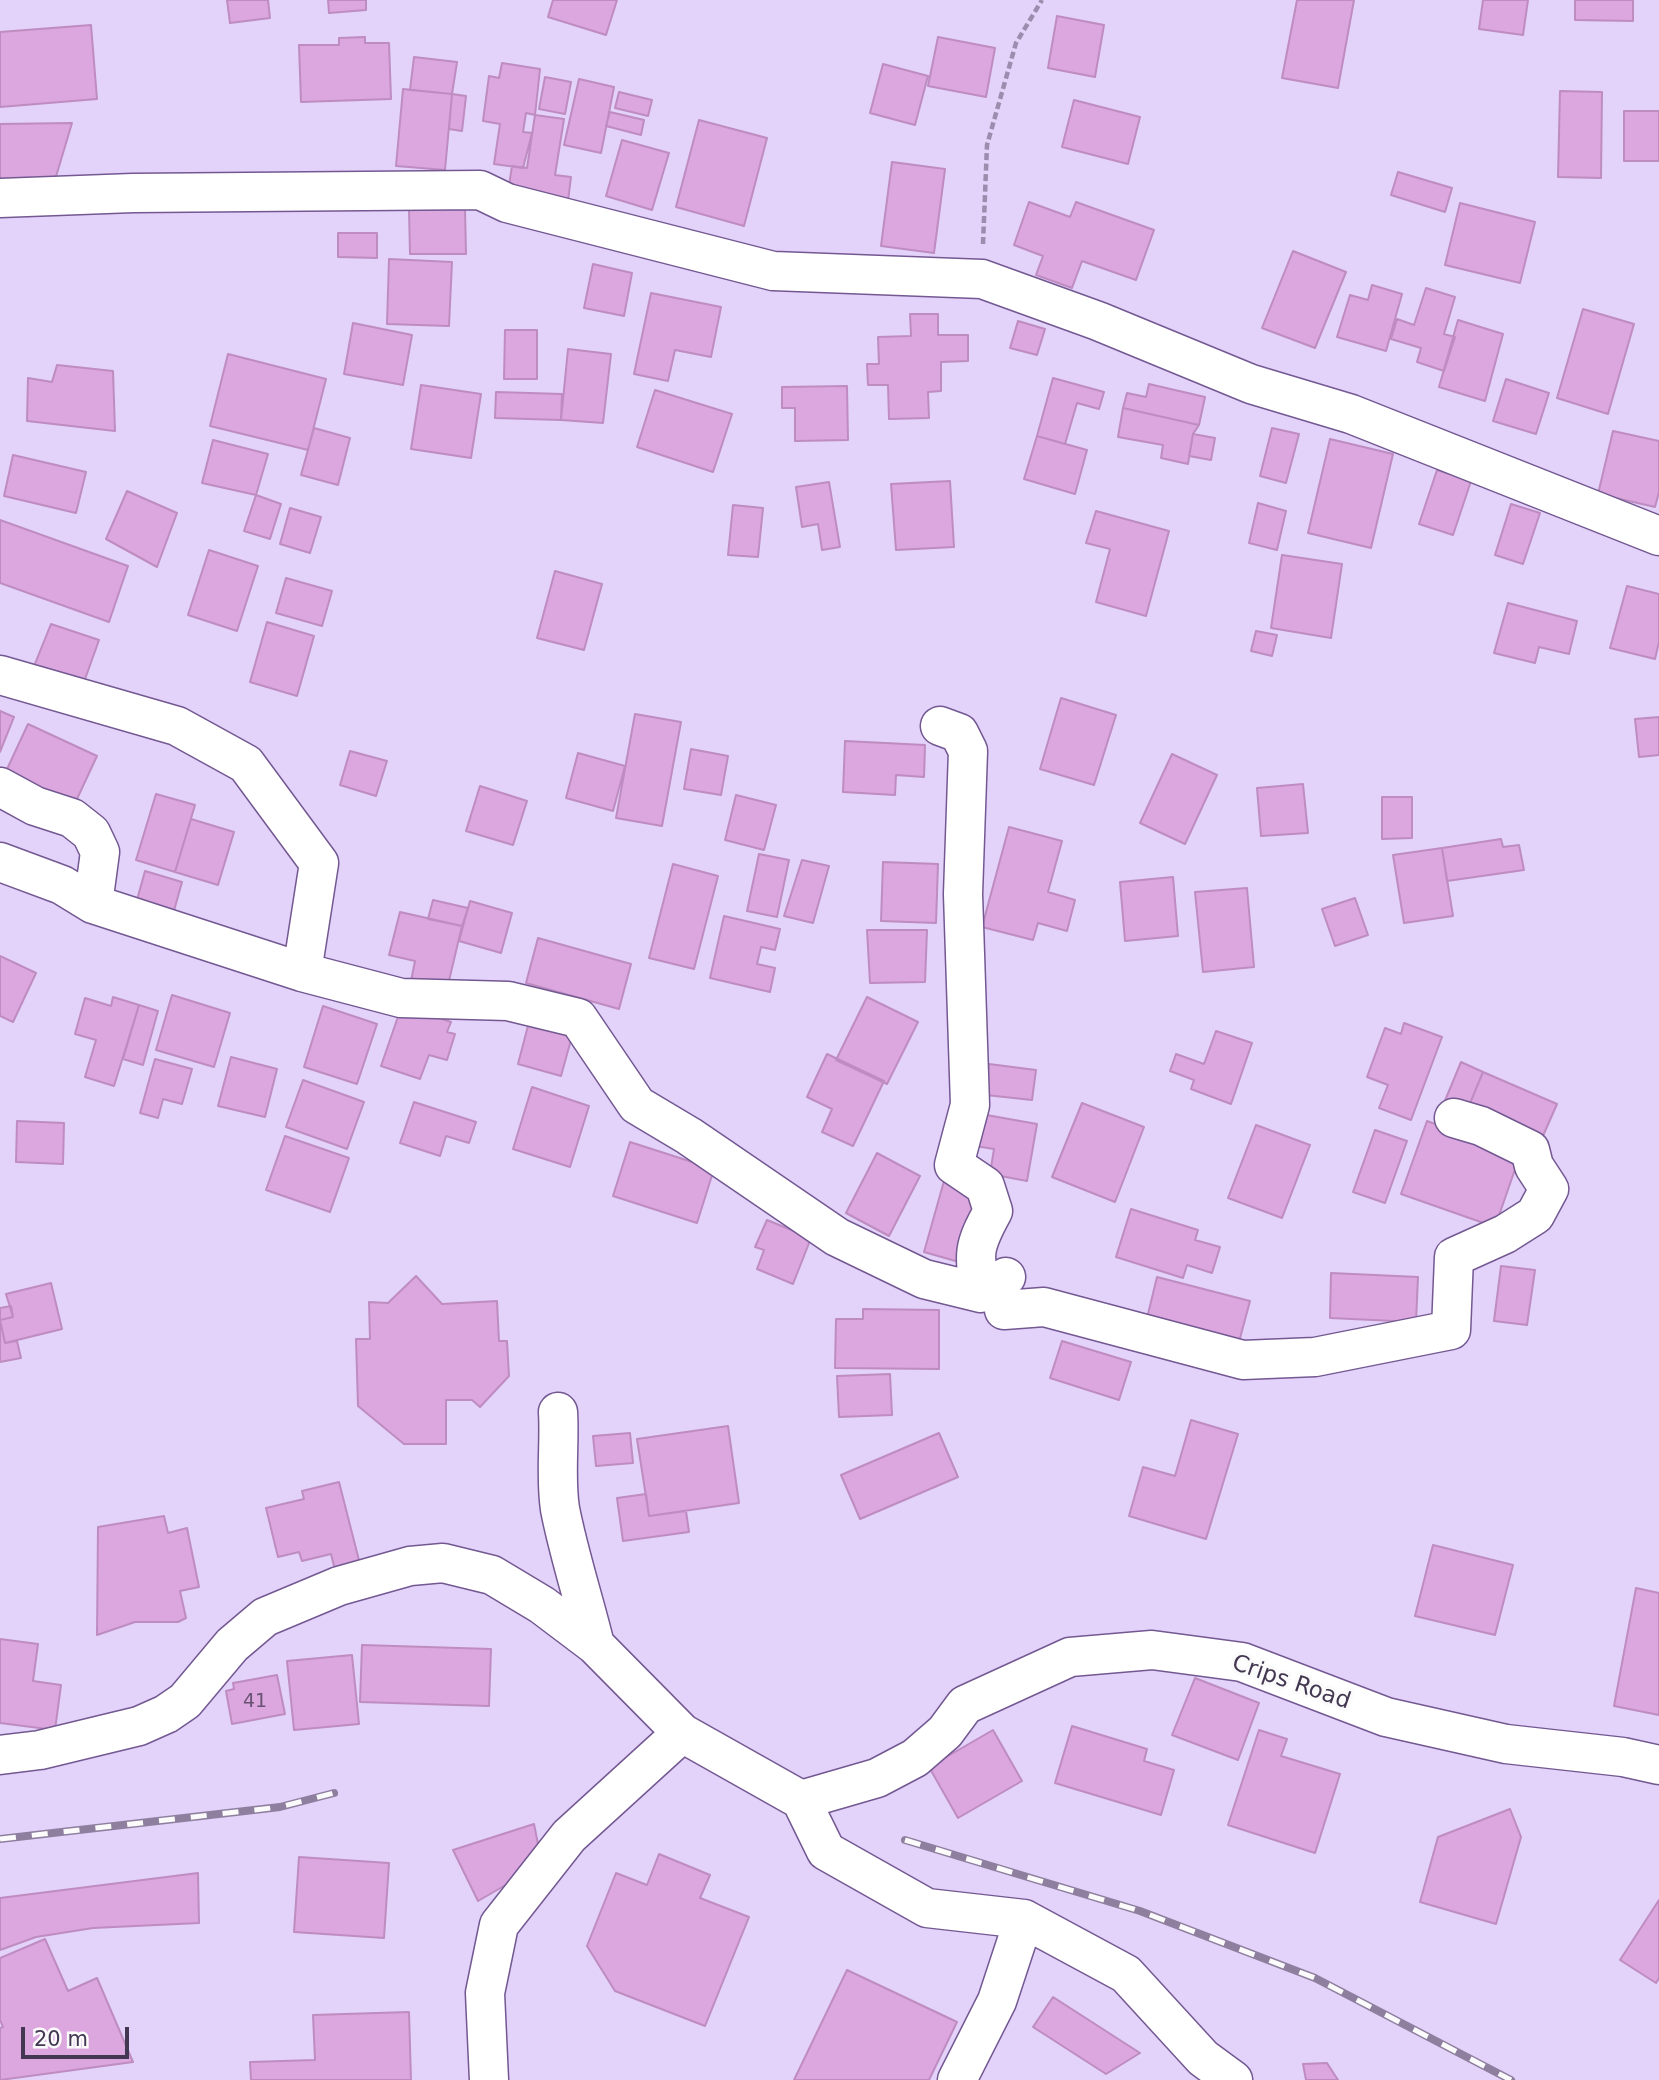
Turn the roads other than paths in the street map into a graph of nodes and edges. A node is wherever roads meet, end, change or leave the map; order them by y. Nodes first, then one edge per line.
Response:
1 (0, 198) edge
2 (1659, 536) edge
3 (0, 675) edge
4 (940, 726) dead end
5 (0, 787) edge
6 (0, 862) edge
7 (93, 904) junction
8 (302, 972) junction
9 (1454, 1118) dead end
10 (997, 1293) junction
11 (558, 1412) dead end
12 (595, 1646) junction
13 (682, 1733) junction
14 (0, 1755) edge
15 (1659, 1765) edge
16 (801, 1800) junction
17 (1024, 1919) junction
18 (488, 2080) edge
19 (957, 2080) edge
20 (1233, 2080) edge

1 - 2 street
3 - 8 street
4 - 10 street
5 - 7 street
6 - 7 street
7 - 8 street
8 - 10 street
9 - 10 street
11 - 12 street
12 - 13 street
12 - 14 street
13 - 16 street
13 - 18 street
15 - 16 street, Crips Road
16 - 17 street
17 - 19 street
17 - 20 street

